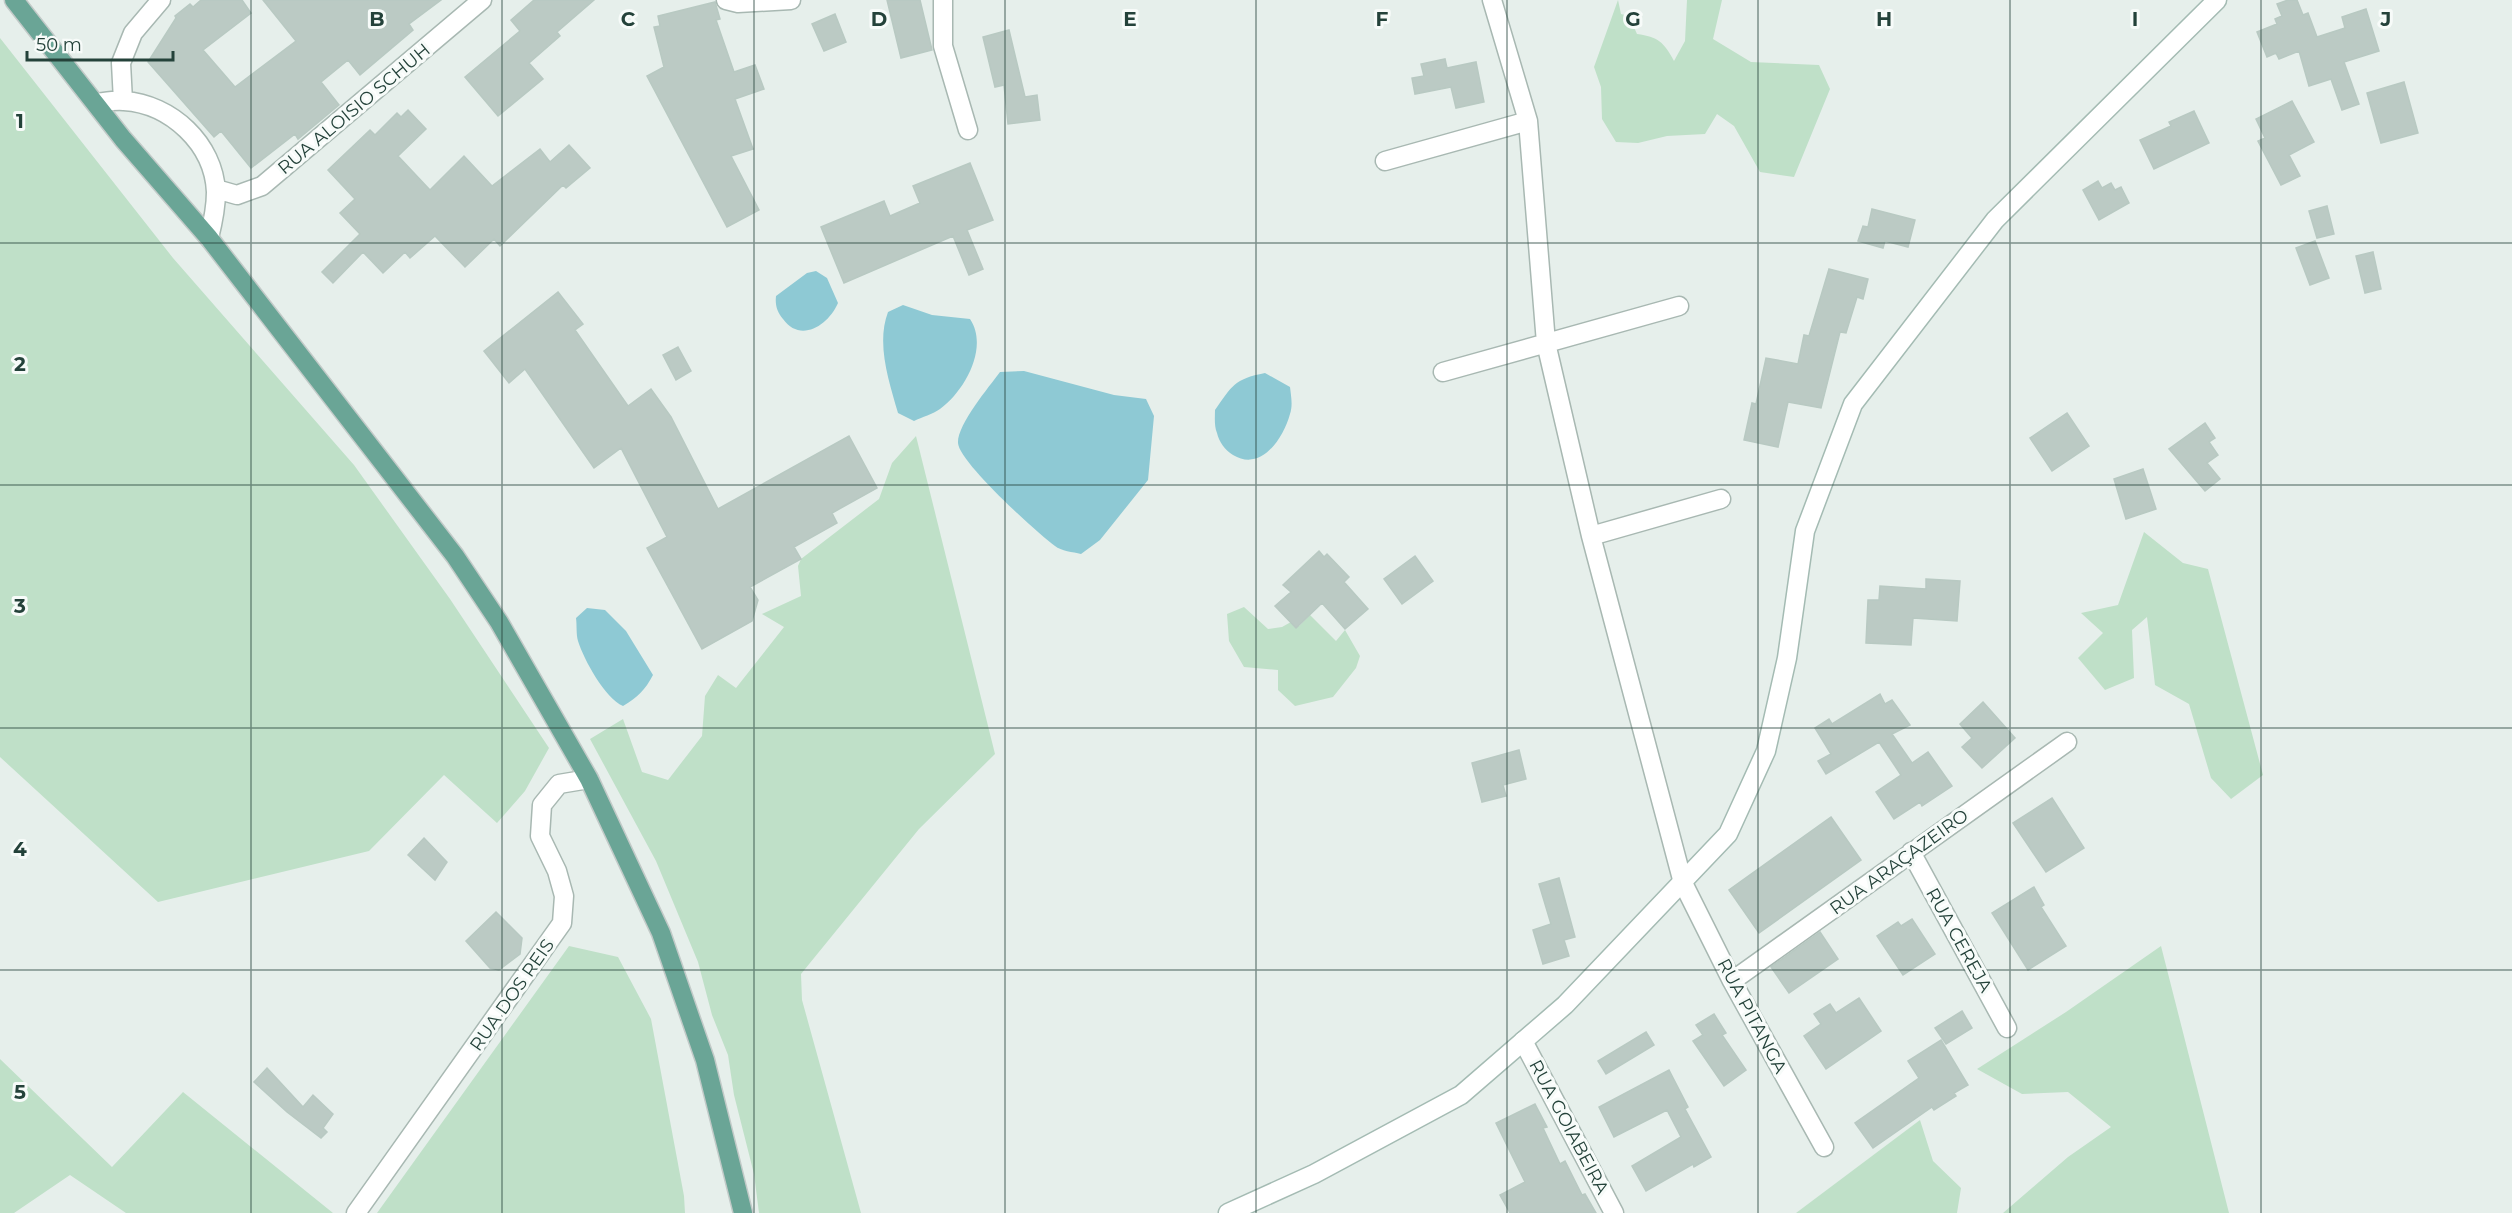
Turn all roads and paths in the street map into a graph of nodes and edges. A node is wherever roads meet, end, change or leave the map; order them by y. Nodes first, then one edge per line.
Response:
1 (14, 0) edge
2 (161, 0) edge
3 (482, 0) edge
4 (726, 0) edge
5 (790, 0) edge
6 (943, 0) edge
7 (1492, 0) edge
8 (2217, 0) edge
9 (123, 101) junction
10 (96, 103) junction
11 (1528, 121) junction
12 (968, 130) dead end
13 (1385, 161) dead end
14 (216, 189) junction
15 (209, 238) junction
16 (1679, 306) dead end
17 (1546, 344) junction
18 (1443, 372) dead end
19 (1721, 499) dead end
20 (1591, 536) junction
21 (2067, 742) dead end
22 (589, 779) junction
23 (1911, 852) junction
24 (1683, 883) junction
25 (1732, 981) junction
26 (2007, 1028) dead end
27 (1523, 1041) junction
28 (1824, 1147) dead end
29 (356, 1213) edge
30 (743, 1213) edge
31 (1228, 1213) edge
32 (1614, 1213) edge

1 - 10 main road
2 - 9 street
3 - 14 street, RUA ALOISIO SCHUH
4 - 5 street
6 - 12 street
7 - 11 street, RUA PITANGA
8 - 24 street
9 - 10 street
9 - 14 street
10 - 15 main road
11 - 13 street
11 - 17 street, RUA PITANGA
14 - 15 street
15 - 22 main road
16 - 17 street
17 - 18 street
17 - 20 street, RUA PITANGA
19 - 20 street
20 - 24 street, RUA PITANGA
21 - 23 street, RUA ARAÇAZEIRO
22 - 29 street, RUA DOS REIS
22 - 30 main road
23 - 25 street, RUA ARAÇAZEIRO
23 - 26 street, RUA CEREJA
24 - 25 street, RUA PITANGA
24 - 27 street
25 - 28 street, RUA PITANGA
27 - 31 street
27 - 32 street, RUA GOIABEIRA

